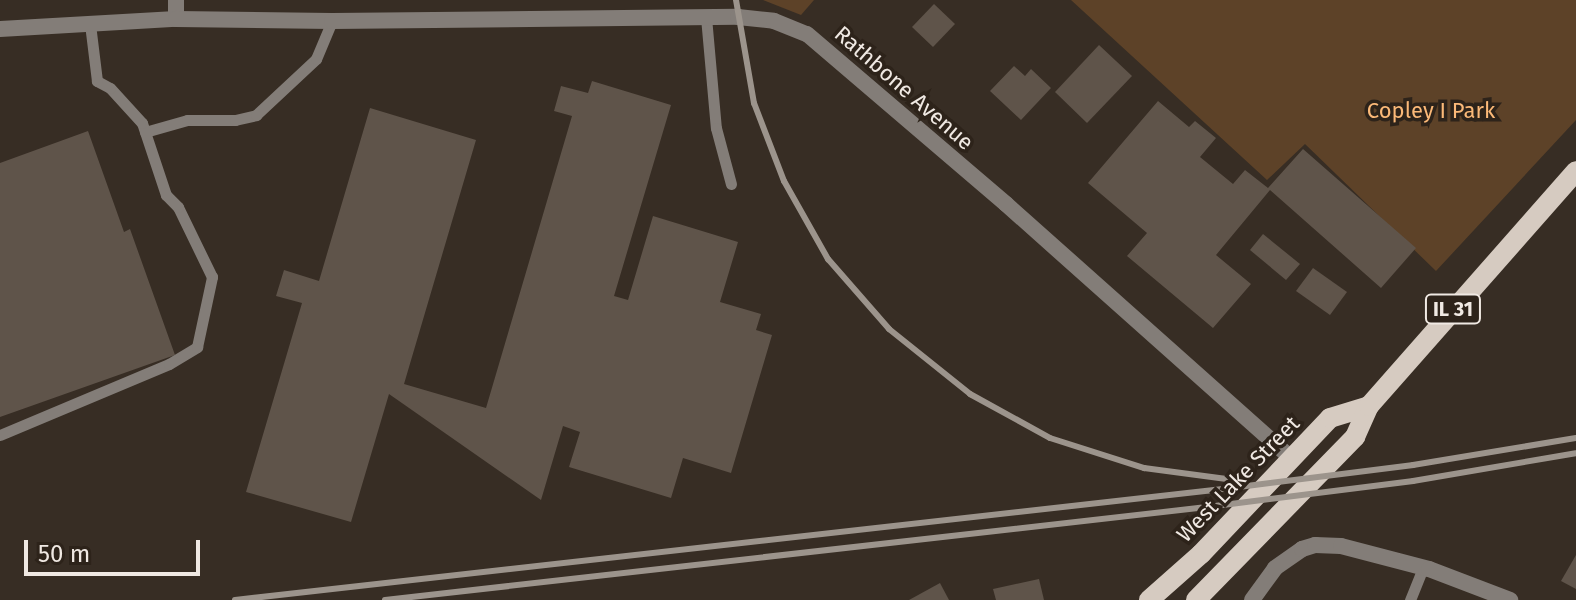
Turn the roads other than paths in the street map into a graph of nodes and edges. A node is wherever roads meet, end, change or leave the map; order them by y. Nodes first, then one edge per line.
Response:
1 (176, 0) edge
2 (706, 17) junction
3 (176, 19) junction
4 (332, 21) junction
5 (90, 24) junction
6 (0, 29) edge
7 (145, 132) junction
8 (1576, 171) edge
9 (731, 184) dead end
10 (1369, 406) junction
11 (0, 435) edge
12 (1291, 458) junction
13 (1423, 567) junction
14 (1149, 600) edge
15 (1196, 600) edge
16 (1252, 600) edge
17 (1410, 600) edge
18 (1510, 600) edge

1 - 3 street
2 - 4 street, Rathbone Avenue
2 - 9 lane
2 - 12 street, Rathbone Avenue
3 - 4 street, Rathbone Avenue
3 - 5 street, Rathbone Avenue
4 - 7 lane
5 - 6 street, Rathbone Avenue
5 - 7 lane
7 - 11 lane
8 - 10 main road, IL 31
10 - 12 main road, West Lake Street
10 - 15 main road, IL 31
12 - 14 main road, West Lake Street
13 - 16 street
13 - 17 lane
13 - 18 street

